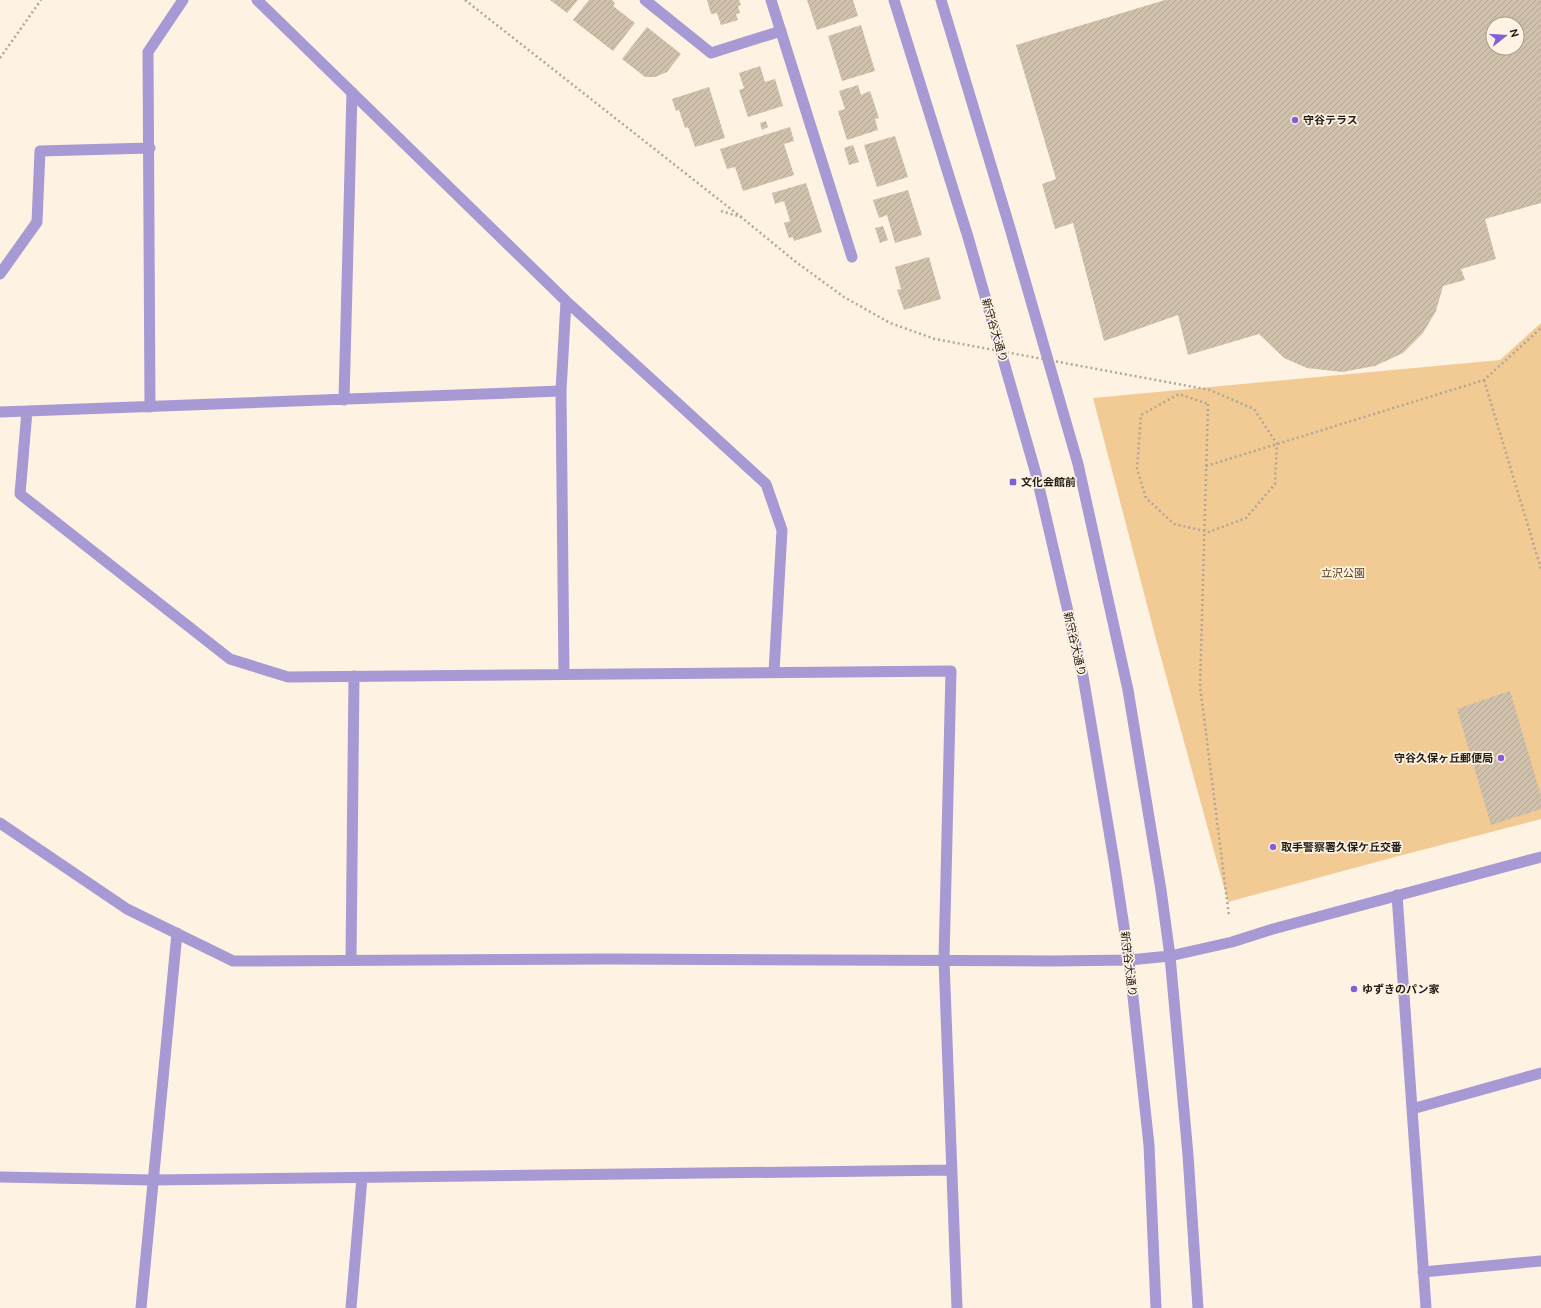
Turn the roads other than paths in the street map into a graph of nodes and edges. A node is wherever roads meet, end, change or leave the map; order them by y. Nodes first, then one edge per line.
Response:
1 (184, 0) edge
2 (257, 0) edge
3 (645, 0) edge
4 (771, 0) edge
5 (894, 0) edge
6 (941, 0) edge
7 (781, 31) junction
8 (352, 92) junction
9 (150, 148) junction
10 (852, 257) dead end
11 (0, 274) edge
12 (566, 301) junction
13 (561, 391) junction
14 (344, 400) junction
15 (150, 407) junction
16 (26, 411) junction
17 (0, 412) edge
18 (774, 672) junction
19 (564, 674) junction
20 (354, 676) junction
21 (0, 823) edge
22 (1541, 857) edge
23 (1397, 895) junction
24 (177, 933) junction
25 (1170, 956) junction
26 (351, 960) junction
27 (944, 960) junction
28 (1129, 960) junction
29 (1541, 1073) edge
30 (1412, 1108) junction
31 (952, 1170) junction
32 (0, 1177) edge
33 (362, 1178) junction
34 (153, 1180) junction
35 (1541, 1261) edge
36 (1423, 1272) junction
37 (141, 1308) edge
38 (351, 1308) edge
39 (957, 1308) edge
40 (1156, 1308) edge
41 (1198, 1308) edge
42 (1426, 1308) edge

1 - 9 street
2 - 8 street
3 - 7 street
4 - 7 street
5 - 28 street, 新守谷大通り
6 - 25 street
7 - 10 street
8 - 12 street
8 - 14 street
9 - 11 street
9 - 15 street
12 - 13 street
12 - 18 street
13 - 14 street
13 - 19 street
14 - 15 street
15 - 16 street
16 - 17 street
16 - 20 street
18 - 19 street
18 - 27 street
19 - 20 street
20 - 26 street
21 - 24 street
22 - 23 street
23 - 25 street
23 - 30 street
24 - 26 street
24 - 34 street
25 - 28 street
25 - 41 street
26 - 27 street
27 - 28 street
27 - 31 street
28 - 40 street, 新守谷大通り
29 - 30 street
30 - 36 street
31 - 33 street
31 - 39 street
32 - 34 street
33 - 34 street
33 - 38 street
34 - 37 street
35 - 36 street
36 - 42 street

